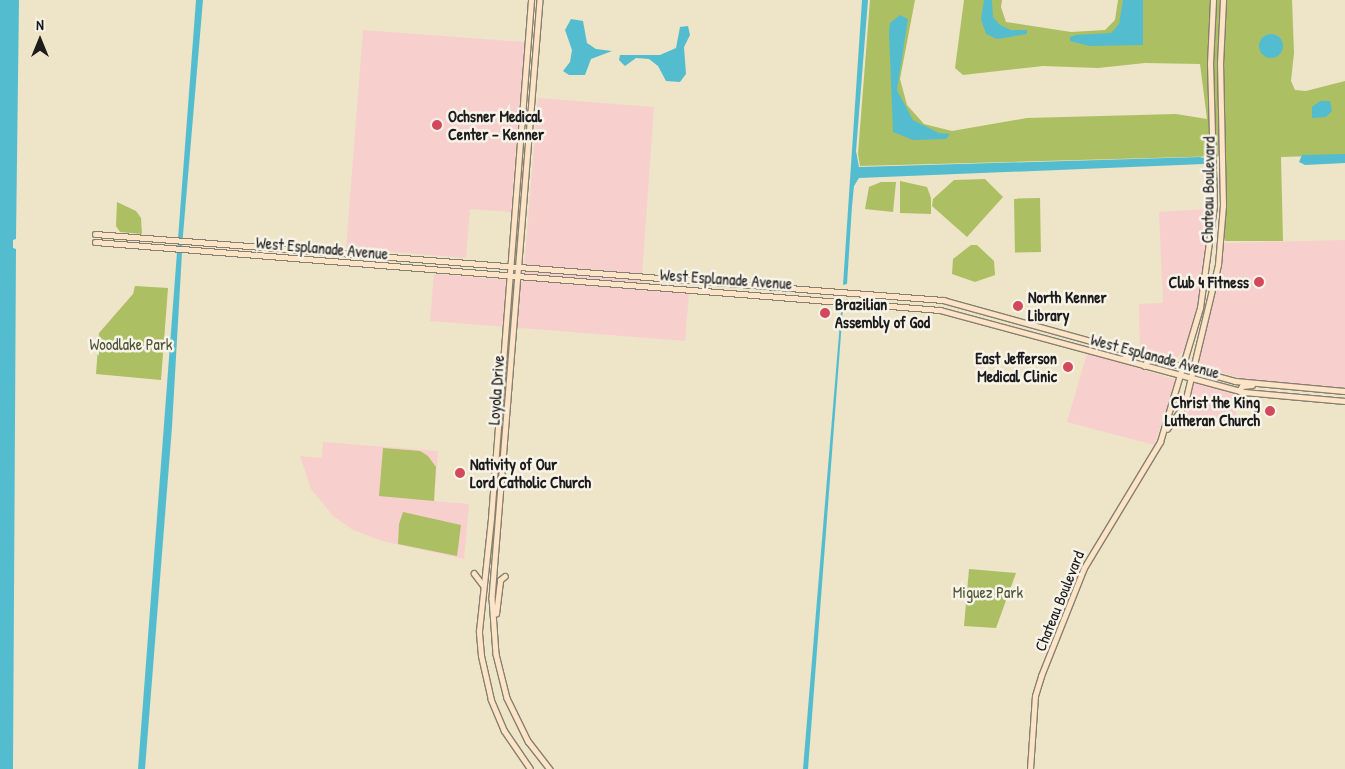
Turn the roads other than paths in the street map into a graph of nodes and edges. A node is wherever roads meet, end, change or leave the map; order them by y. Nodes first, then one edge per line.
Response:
1 (531, 0) edge
2 (540, 0) edge
3 (1213, 0) edge
4 (1223, 0) edge
5 (1210, 64) junction
6 (1220, 64) junction
7 (523, 106) junction
8 (532, 107) junction
9 (1213, 152) junction
10 (1222, 153) junction
11 (95, 234) dead end
12 (1212, 239) junction
13 (1221, 240) junction
14 (95, 242) dead end
15 (1210, 252) junction
16 (1219, 252) junction
17 (511, 268) junction
18 (519, 268) junction
19 (572, 272) junction
20 (610, 274) junction
21 (510, 275) junction
22 (518, 275) junction
23 (648, 277) junction
24 (572, 280) junction
25 (688, 280) junction
26 (609, 282) junction
27 (647, 285) junction
28 (688, 288) junction
29 (509, 290) junction
30 (517, 291) junction
31 (895, 296) junction
32 (933, 299) junction
33 (898, 306) junction
34 (925, 308) junction
35 (1200, 308) junction
36 (1209, 310) junction
37 (1060, 332) junction
38 (1078, 336) junction
39 (1056, 342) junction
40 (1076, 348) junction
41 (1137, 353) junction
42 (1112, 357) junction
43 (1150, 357) junction
44 (1165, 361) junction
45 (1136, 363) junction
46 (1144, 366) junction
47 (1184, 367) junction
48 (1193, 369) junction
49 (1181, 377) junction
50 (1190, 379) junction
51 (1236, 381) junction
52 (1263, 384) junction
53 (1275, 384) junction
54 (1216, 385) junction
55 (1239, 391) junction
56 (1345, 391) edge
57 (1251, 393) junction
58 (1345, 401) edge
59 (1171, 407) junction
60 (1181, 410) junction
61 (1166, 430) junction
62 (474, 573) dead end
63 (505, 576) dead end
64 (484, 591) junction
65 (494, 621) junction
66 (530, 769) edge
67 (550, 769) edge
68 (1030, 769) edge

1 - 7 main road, Loyola Drive
2 - 8 main road, Loyola Drive
3 - 5 main road, Chateau Boulevard
4 - 6 main road, Chateau Boulevard
5 - 6 main road
5 - 9 main road, Chateau Boulevard
6 - 10 main road, Chateau Boulevard
7 - 8 main road
7 - 17 main road, Loyola Drive
8 - 18 main road, Loyola Drive
9 - 10 main road
9 - 12 main road, Chateau Boulevard
10 - 13 main road, Chateau Boulevard
11 - 17 main road, West Esplanade Avenue
12 - 13 main road
12 - 15 main road, Chateau Boulevard
13 - 16 main road, Chateau Boulevard
14 - 21 main road, West Esplanade Avenue
15 - 16 main road
15 - 35 main road, Chateau Boulevard
16 - 36 main road, Chateau Boulevard
17 - 18 main road, West Esplanade Avenue
17 - 21 main road, Loyola Drive
18 - 19 main road, West Esplanade Avenue
18 - 22 main road, Loyola Drive
19 - 20 main road, West Esplanade Avenue
19 - 24 main road
20 - 23 main road, West Esplanade Avenue
20 - 26 main road
21 - 22 main road, West Esplanade Avenue
21 - 29 main road, Loyola Drive
22 - 24 main road, West Esplanade Avenue
22 - 30 main road, Loyola Drive
23 - 25 main road, West Esplanade Avenue
23 - 27 main road
24 - 26 main road, West Esplanade Avenue
25 - 28 main road
25 - 31 main road, West Esplanade Avenue
26 - 27 main road, West Esplanade Avenue
27 - 28 main road, West Esplanade Avenue
28 - 33 main road, West Esplanade Avenue
29 - 30 main road
29 - 64 main road, Loyola Drive
30 - 65 main road, Loyola Drive
31 - 32 main road, West Esplanade Avenue
31 - 33 main road
32 - 34 main road
32 - 37 main road, West Esplanade Avenue
33 - 34 main road, West Esplanade Avenue
34 - 39 main road, West Esplanade Avenue
35 - 36 main road
35 - 47 main road, Chateau Boulevard
36 - 48 main road, Chateau Boulevard
37 - 38 main road, West Esplanade Avenue
37 - 39 main road
38 - 40 main road
38 - 41 main road, West Esplanade Avenue
39 - 40 main road, West Esplanade Avenue
40 - 42 main road, West Esplanade Avenue
41 - 42 main road
41 - 43 main road, West Esplanade Avenue
42 - 45 main road, West Esplanade Avenue
43 - 44 main road, West Esplanade Avenue
43 - 45 main road
44 - 46 main road
44 - 47 main road, West Esplanade Avenue
45 - 46 main road, West Esplanade Avenue
46 - 49 main road, West Esplanade Avenue
47 - 48 main road, West Esplanade Avenue
47 - 49 main road, Chateau Boulevard
48 - 50 main road, Chateau Boulevard
48 - 51 main road, West Esplanade Avenue
49 - 50 main road, West Esplanade Avenue
49 - 59 main road, Chateau Boulevard
50 - 54 main road, West Esplanade Avenue
50 - 60 main road, Chateau Boulevard
51 - 52 main road, West Esplanade Avenue
51 - 54 main road
52 - 53 main road, West Esplanade Avenue
52 - 55 main road
53 - 56 main road, West Esplanade Avenue
53 - 57 main road
54 - 55 main road, West Esplanade Avenue
55 - 57 main road, West Esplanade Avenue
57 - 58 main road, West Esplanade Avenue
59 - 60 main road
59 - 61 main road, Chateau Boulevard
60 - 61 main road, Chateau Boulevard
61 - 68 main road, Chateau Boulevard
62 - 64 main road
63 - 65 main road
64 - 66 main road, Loyola Drive
65 - 67 main road, Loyola Drive

